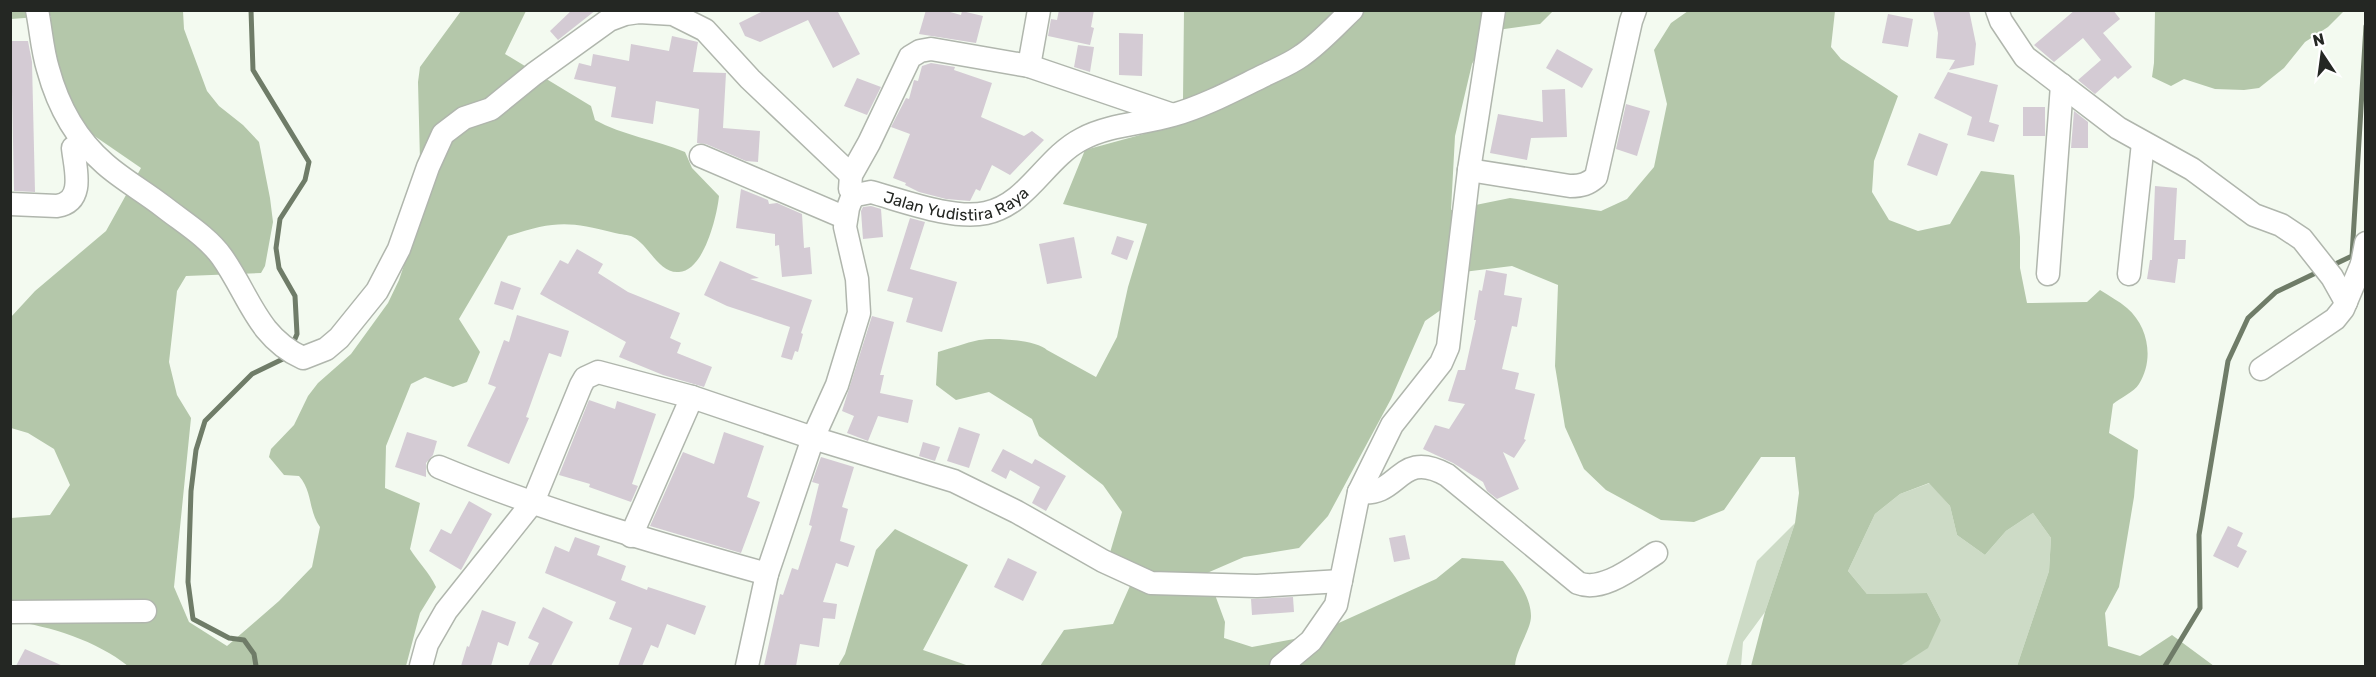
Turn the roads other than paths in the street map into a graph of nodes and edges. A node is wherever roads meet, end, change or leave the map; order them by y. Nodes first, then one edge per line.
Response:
1 (37, 10) edge
2 (1039, 10) edge
3 (1352, 10) edge
4 (1494, 10) edge
5 (1635, 10) edge
6 (1997, 10) edge
7 (1029, 66) junction
8 (2062, 85) junction
9 (1173, 115) junction
10 (2143, 142) junction
11 (72, 148) dead end
12 (701, 156) dead end
13 (1468, 170) junction
14 (851, 176) junction
15 (10, 204) edge
16 (849, 209) junction
17 (2364, 257) edge
18 (2048, 274) dead end
19 (2129, 274) dead end
20 (2346, 302) junction
21 (2261, 369) dead end
22 (692, 397) junction
23 (813, 438) junction
24 (438, 467) dead end
25 (1359, 492) junction
26 (533, 502) junction
27 (631, 536) junction
28 (1656, 553) dead end
29 (767, 574) junction
30 (1341, 581) junction
31 (145, 611) dead end
32 (10, 612) edge
33 (421, 666) edge
34 (747, 666) edge
35 (1281, 666) edge

1 - 14 street
2 - 7 street
3 - 9 street, Jalan Yudistira Raya
4 - 13 street
5 - 13 street
6 - 8 street
7 - 9 street
7 - 14 street
8 - 10 street
8 - 18 street
9 - 16 street, Jalan Yudistira Raya
10 - 19 street
10 - 20 street
11 - 15 street
12 - 16 street
13 - 25 street
14 - 16 street
16 - 23 street
17 - 20 street
20 - 21 street
22 - 23 street
22 - 26 street
22 - 27 street
23 - 29 street
23 - 30 street
24 - 26 street
25 - 28 street
25 - 30 street
26 - 27 street
26 - 33 street
27 - 29 street
29 - 34 street
30 - 35 street
31 - 32 street

